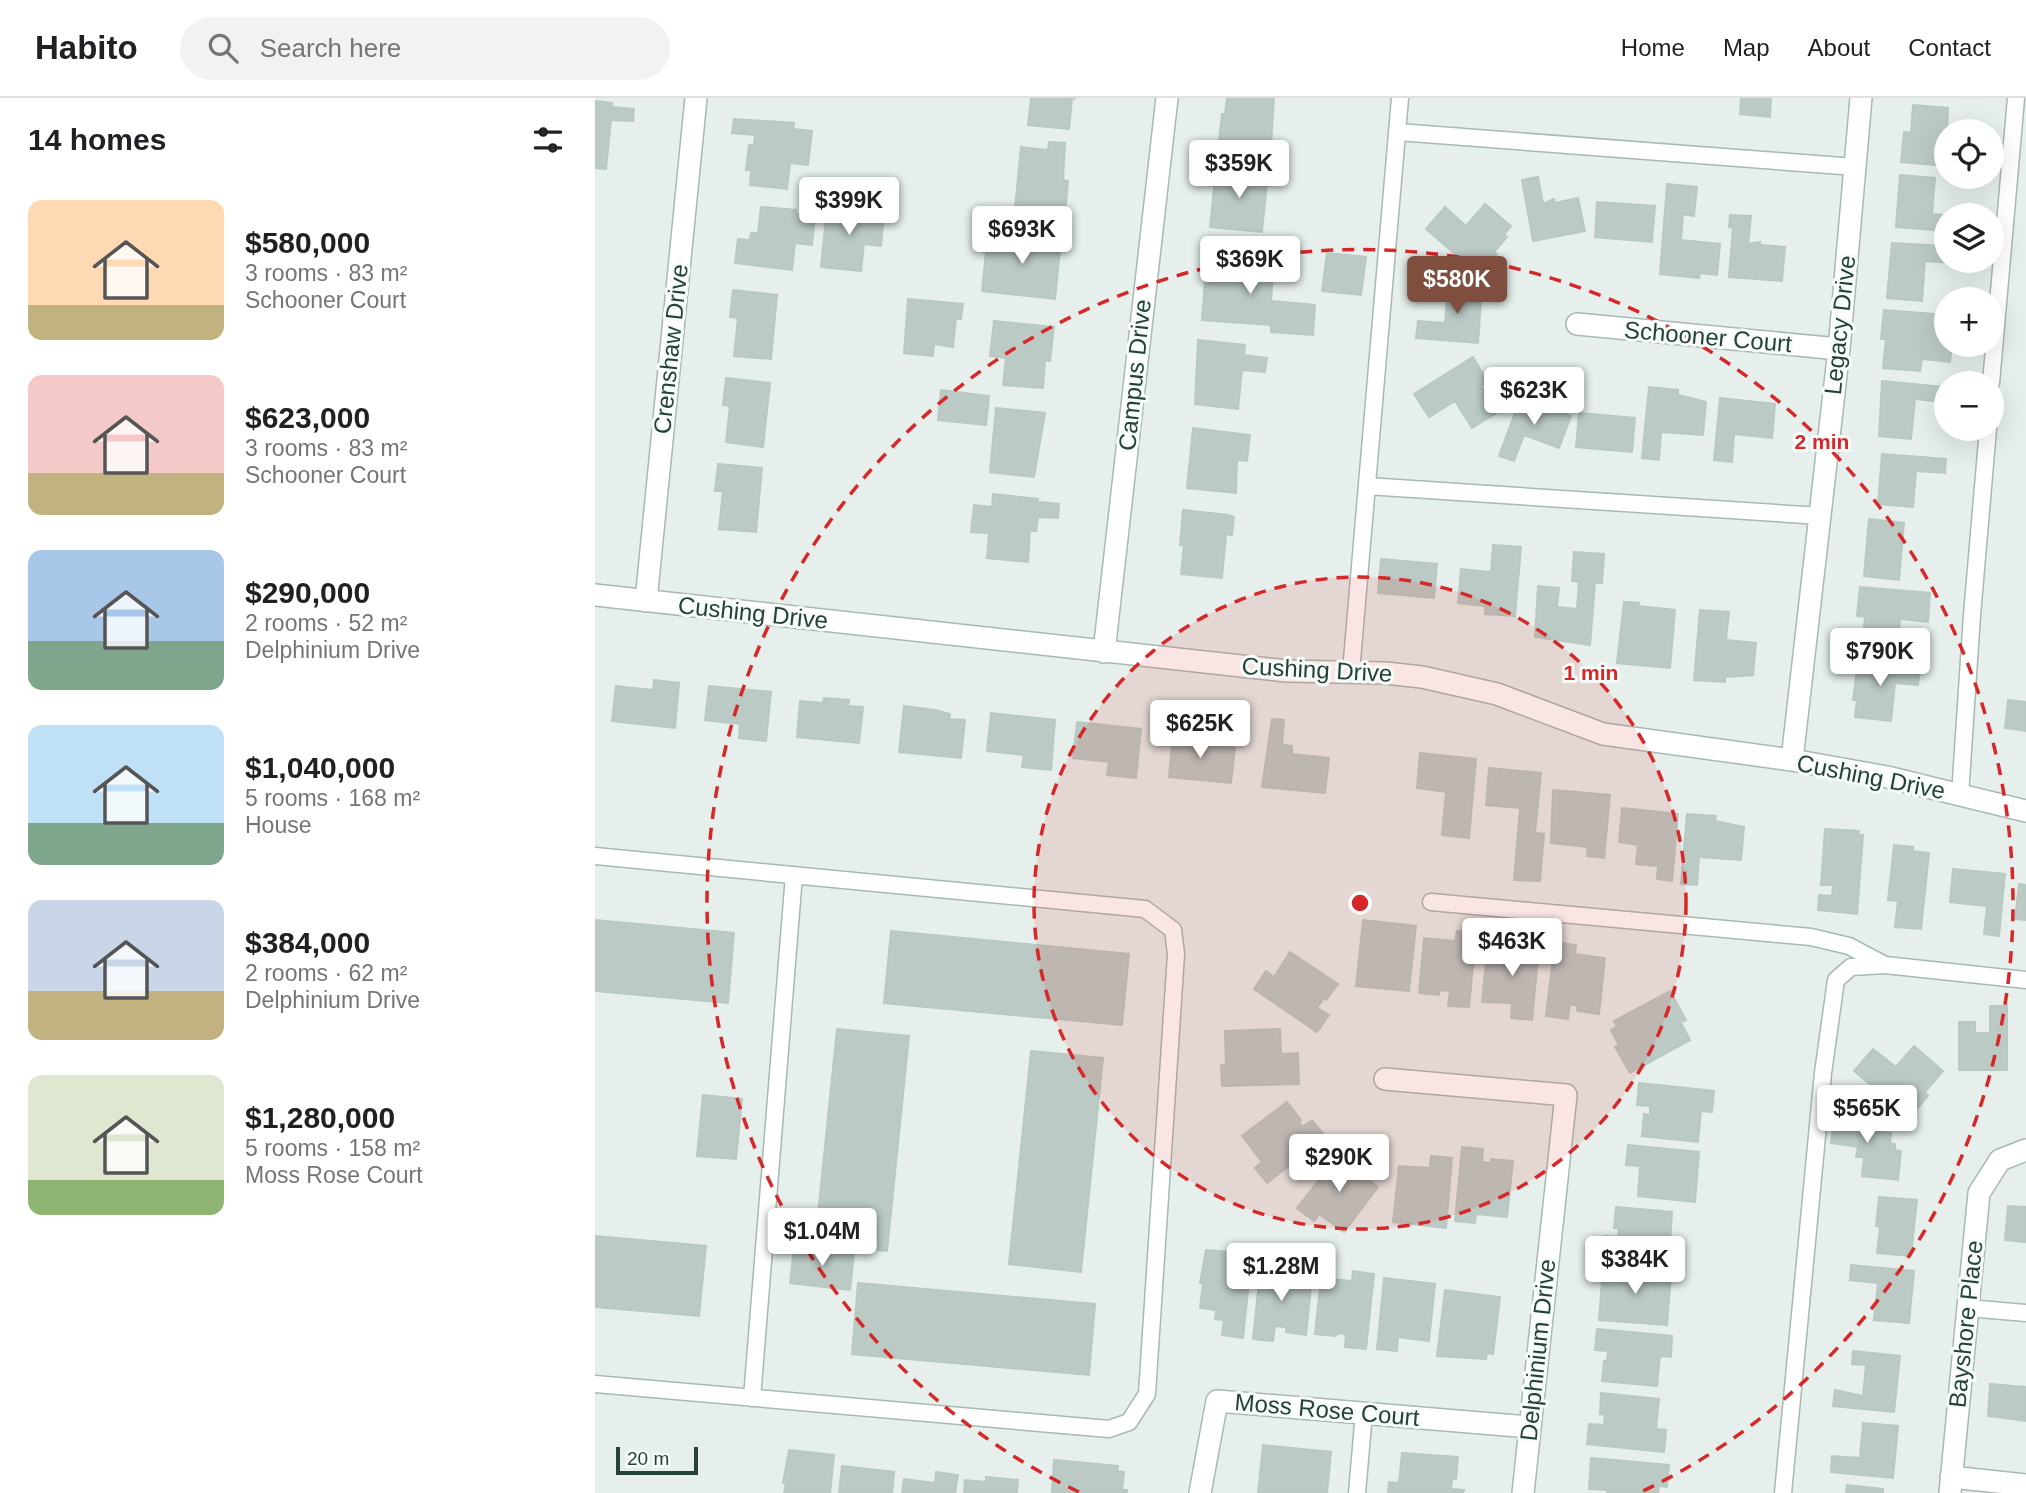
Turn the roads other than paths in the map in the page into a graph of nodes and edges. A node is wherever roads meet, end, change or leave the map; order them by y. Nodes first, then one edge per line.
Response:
1 (696, 98) edge
2 (1167, 98) edge
3 (1400, 98) edge
4 (1861, 98) edge
5 (2016, 98) edge
6 (1398, 132) junction
7 (1855, 167) junction
8 (1577, 324) dead end
9 (1839, 349) junction
10 (1992, 371) edge
11 (1987, 441) edge
12 (1367, 486) junction
13 (1820, 516) junction
14 (595, 595) edge
15 (646, 601) junction
16 (1104, 652) junction
17 (1350, 672) junction
18 (1792, 761) junction
19 (1960, 795) junction
20 (2026, 811) edge
21 (595, 856) edge
22 (794, 875) junction
23 (1431, 902) dead end
24 (1885, 965) junction
25 (2026, 980) edge
26 (1385, 1079) dead end
27 (2026, 1150) edge
28 (1968, 1307) junction
29 (2026, 1313) edge
30 (595, 1384) edge
31 (752, 1398) junction
32 (1364, 1413) junction
33 (1530, 1427) junction
34 (1950, 1485) edge
35 (2026, 1485) edge
36 (1199, 1493) edge
37 (1357, 1493) edge
38 (1523, 1493) edge
39 (1783, 1493) edge

1 - 15 street, Crenshaw Drive
2 - 16 street, Campus Drive
3 - 6 lane
4 - 7 street, Legacy Drive
5 - 10 lane
6 - 7 lane
6 - 12 lane
7 - 9 street, Legacy Drive
8 - 9 street, Schooner Court
9 - 13 street, Legacy Drive
11 - 19 lane
12 - 13 lane
12 - 17 lane
13 - 18 street, Legacy Drive
14 - 15 street, Cushing Drive
15 - 16 street, Cushing Drive
16 - 17 street, Cushing Drive
17 - 18 street, Cushing Drive
18 - 19 street, Cushing Drive
19 - 20 street, Cushing Drive
21 - 22 lane
22 - 31 lane
22 - 31 lane
23 - 24 lane
24 - 25 lane
24 - 39 lane
26 - 33 street, Delphinium Drive
27 - 28 street, Bayshore Place
28 - 29 lane
28 - 34 street, Bayshore Place
30 - 31 lane
32 - 33 street, Moss Rose Court
32 - 36 street, Moss Rose Court
32 - 37 lane
33 - 38 street, Delphinium Drive
34 - 35 street

